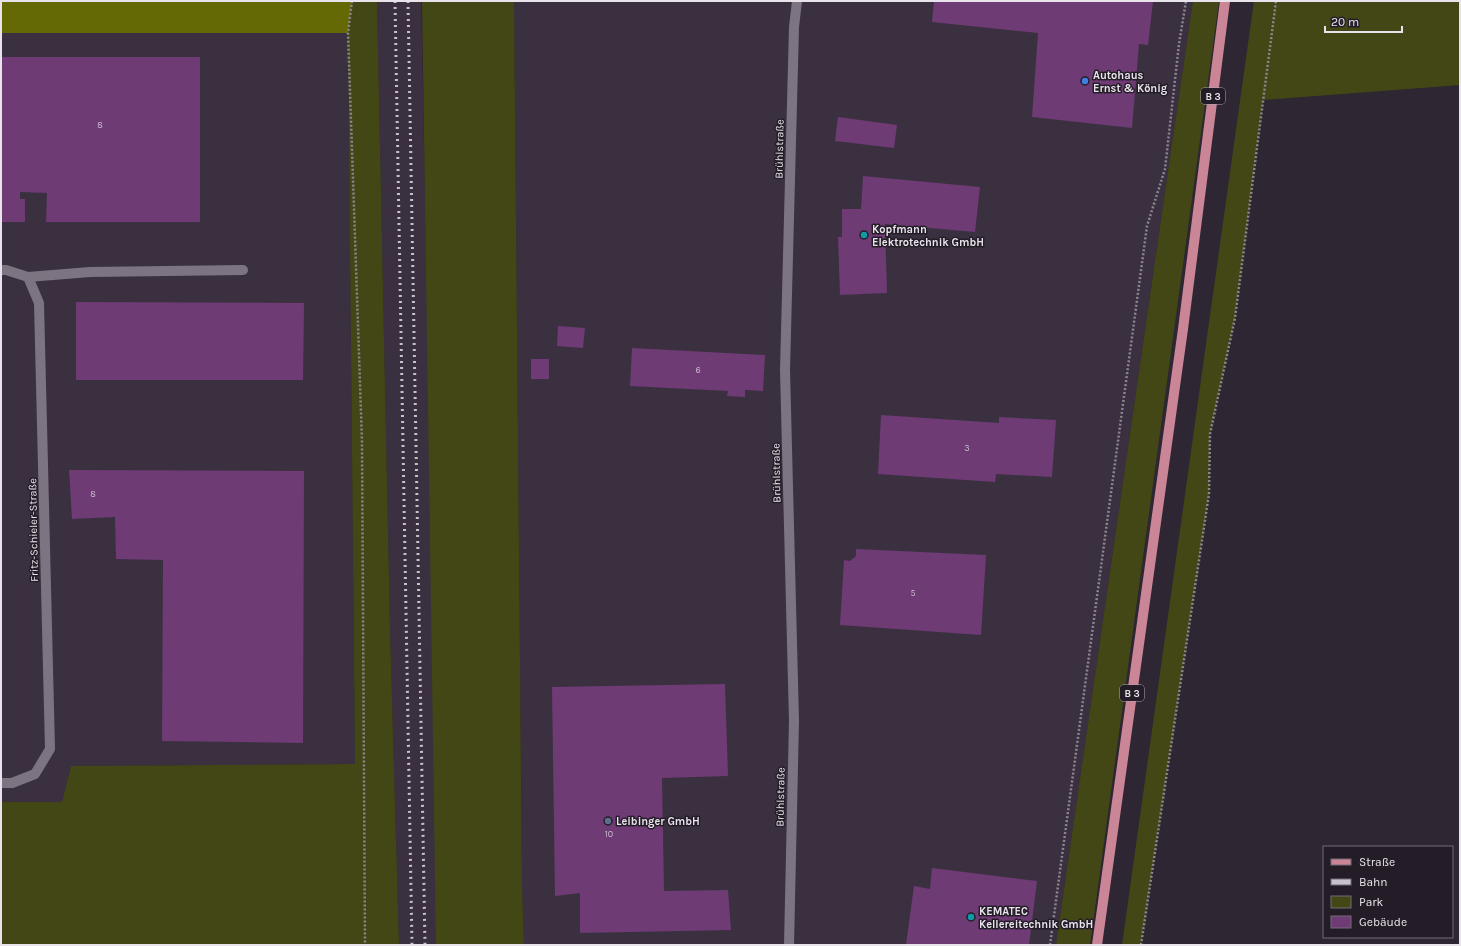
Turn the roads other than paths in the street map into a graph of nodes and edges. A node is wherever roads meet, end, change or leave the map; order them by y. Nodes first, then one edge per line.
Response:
1 (797, 1) edge
2 (1225, 1) edge
3 (1, 270) edge
4 (244, 270) dead end
5 (28, 277) junction
6 (1, 783) edge
7 (789, 945) edge
8 (1097, 945) edge

1 - 7 street, Brühlstraße
2 - 8 main road, B 3
3 - 5 street
4 - 5 street
5 - 6 street, Fritz-Schieler-Straße

